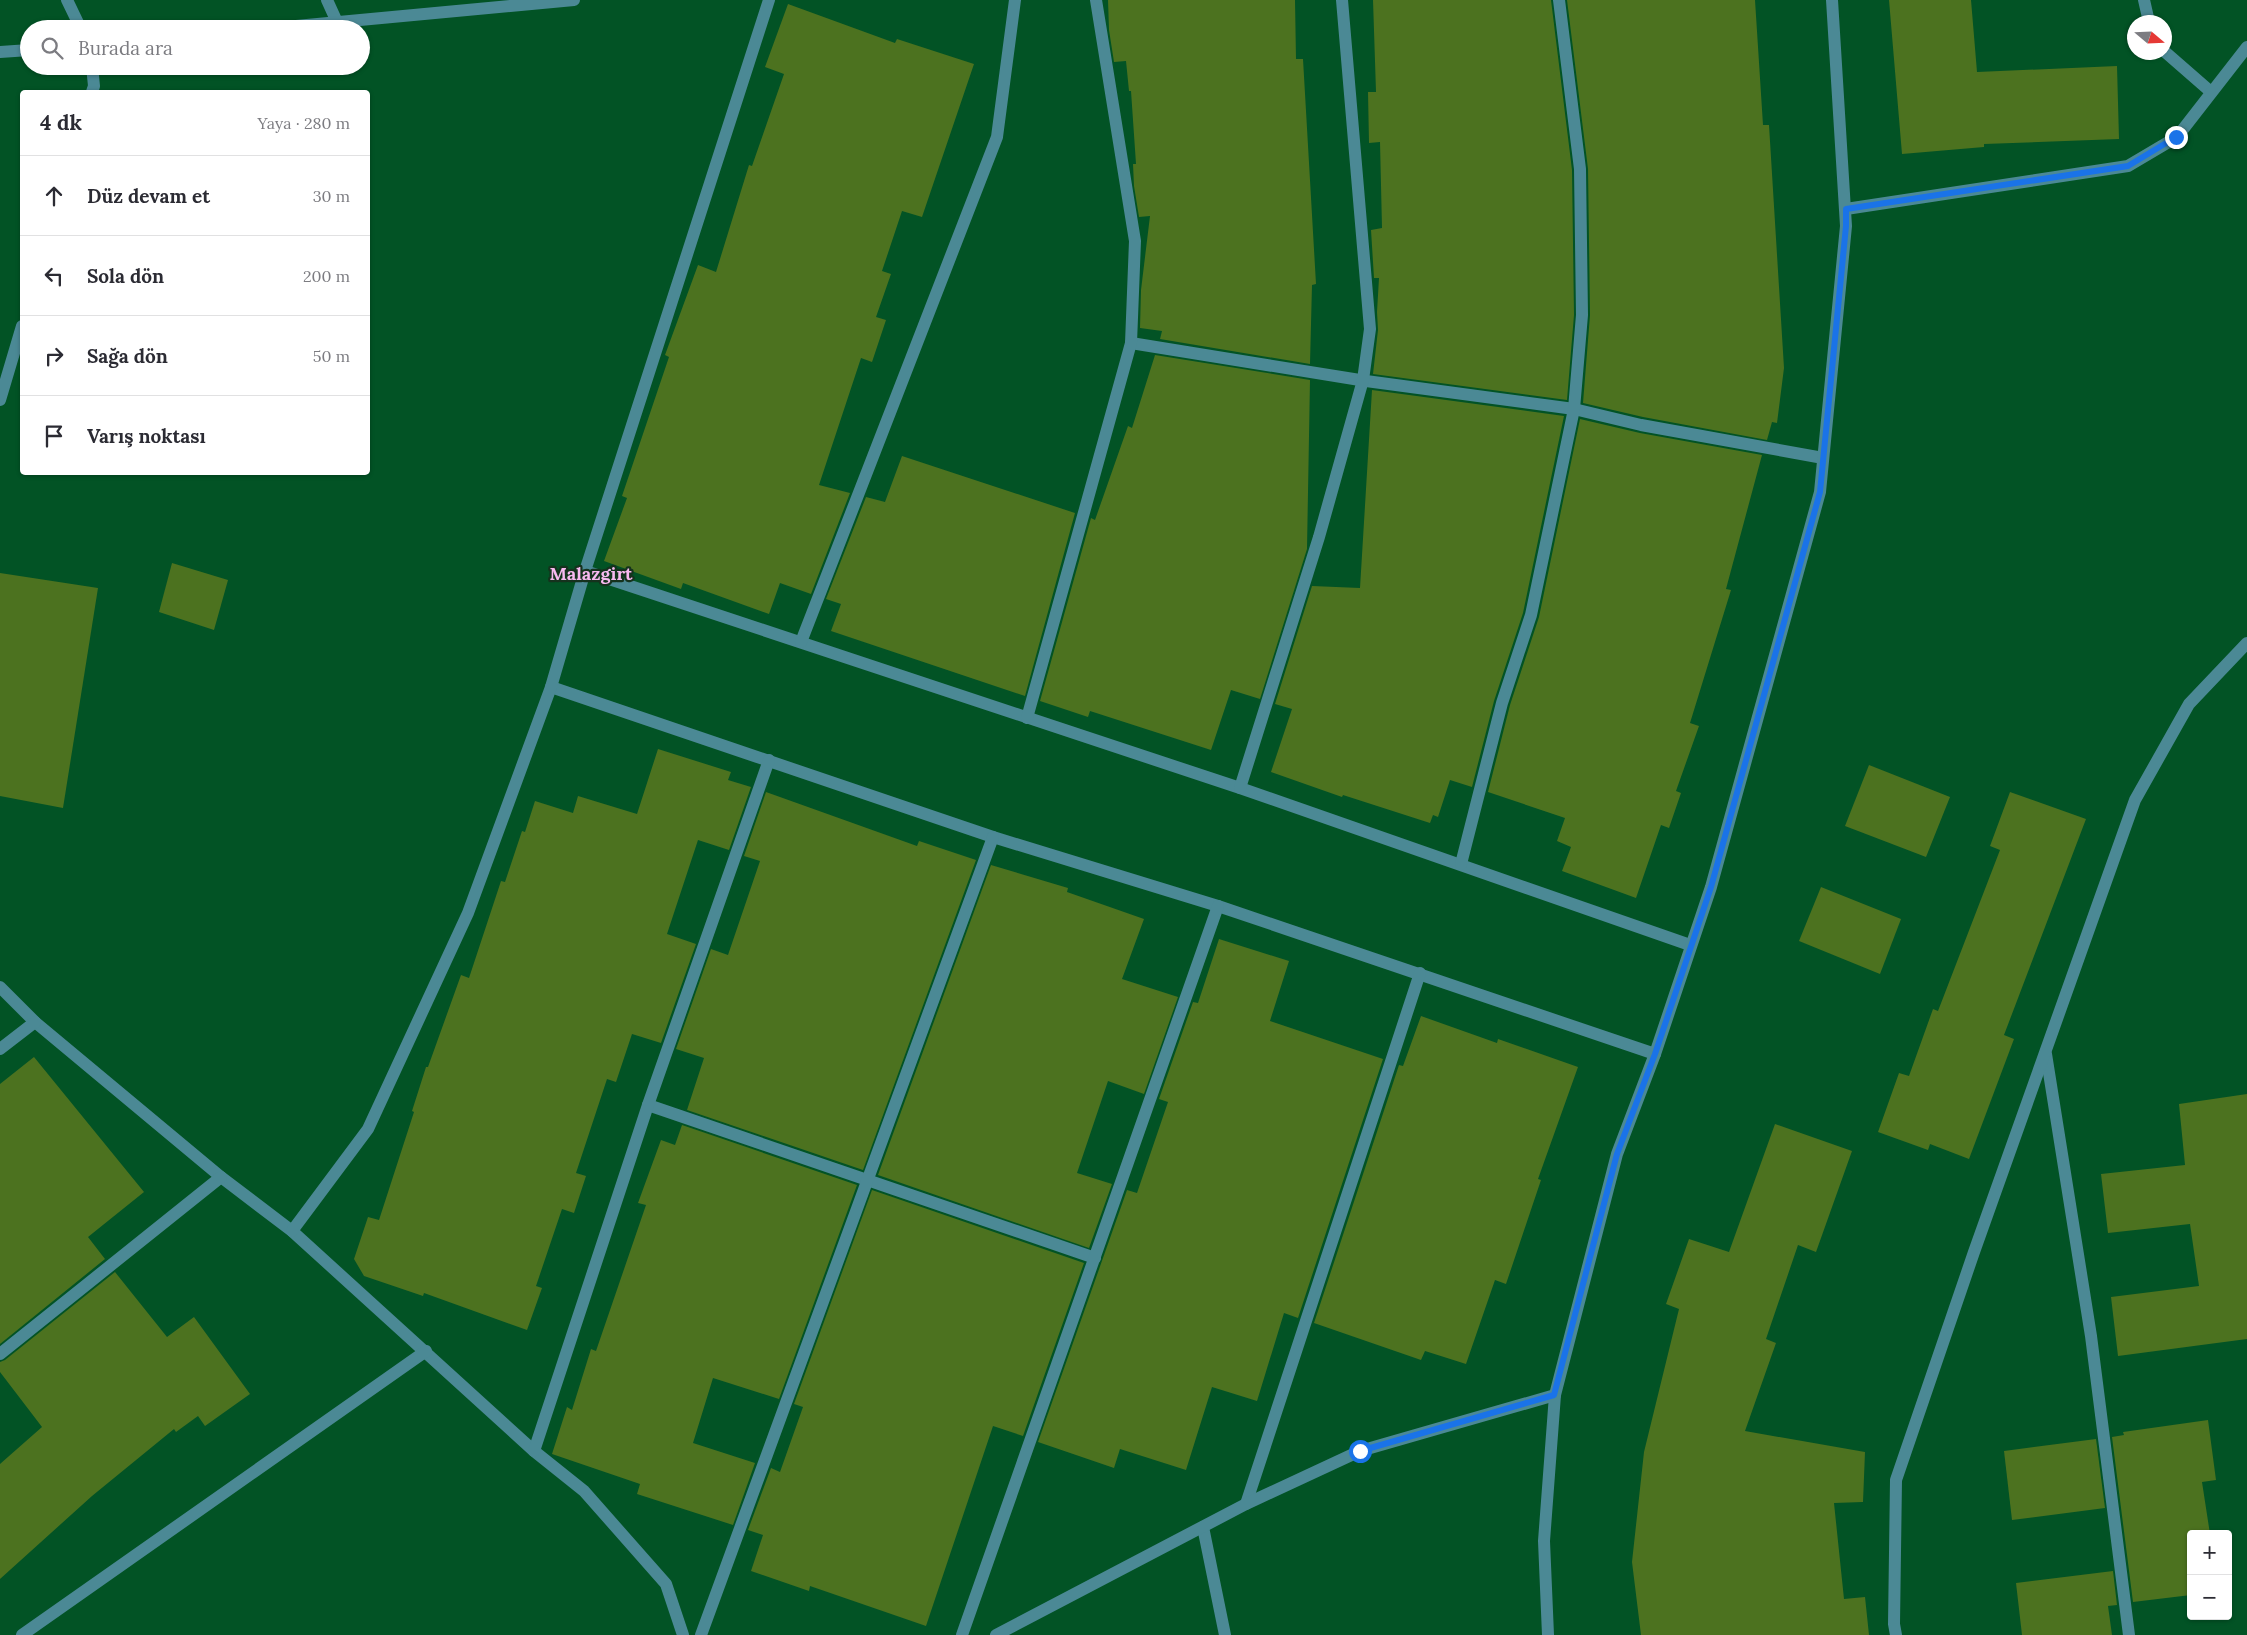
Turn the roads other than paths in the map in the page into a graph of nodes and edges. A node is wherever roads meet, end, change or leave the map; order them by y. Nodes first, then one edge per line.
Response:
1 (67, 0) edge
2 (327, 0) edge
3 (574, 0) edge
4 (769, 0) edge
5 (1015, 0) edge
6 (1096, 0) edge
7 (1342, 0) edge
8 (1559, 0) edge
9 (1832, 0) edge
10 (2144, 0) edge
11 (2147, 15) edge
12 (77, 20) edge
13 (336, 20) edge
14 (359, 20) edge
15 (2247, 47) edge
16 (20, 51) edge
17 (0, 52) edge
18 (2172, 58) edge
19 (93, 75) edge
20 (93, 90) edge
21 (2211, 92) junction
22 (1846, 209) junction
23 (20, 333) edge
24 (1131, 343) junction
25 (1363, 380) junction
26 (0, 398) edge
27 (1574, 409) junction
28 (1823, 458) junction
29 (585, 571) junction
30 (801, 642) junction
31 (2247, 643) edge
32 (550, 687) junction
33 (1026, 718) junction
34 (768, 760) junction
35 (1240, 788) junction
36 (993, 837) junction
37 (1461, 864) junction
38 (1218, 906) junction
39 (1690, 945) junction
40 (1420, 973) junction
41 (0, 987) edge
42 (35, 1022) junction
43 (0, 1049) edge
44 (2046, 1051) junction
45 (1655, 1054) junction
46 (648, 1105) junction
47 (221, 1177) junction
48 (868, 1180) junction
49 (292, 1232) junction
50 (1095, 1258) junction
51 (426, 1351) junction
52 (0, 1354) edge
53 (1554, 1395) junction
54 (534, 1451) junction
55 (1246, 1504) junction
56 (1203, 1527) junction
57 (22, 1635) edge
58 (683, 1635) edge
59 (701, 1635) edge
60 (962, 1635) edge
61 (996, 1635) edge
62 (1225, 1635) edge
63 (1548, 1635) edge
64 (1896, 1635) edge
65 (2129, 1635) edge

1 - 12 street
2 - 13 street
3 - 14 street
4 - 29 street
5 - 30 street
6 - 24 street
7 - 25 street
8 - 27 street
9 - 22 street
10 - 11 street
15 - 21 street
16 - 17 street
18 - 21 street
19 - 20 street
21 - 22 street
22 - 28 street
23 - 26 street
24 - 25 street
24 - 33 street
25 - 27 street
25 - 35 street
27 - 28 street
27 - 37 street
28 - 39 street
29 - 30 street
29 - 32 street
30 - 33 street
31 - 44 street
32 - 34 street
32 - 49 street
33 - 35 street
34 - 36 street
34 - 46 street
35 - 37 street
36 - 38 street
36 - 48 street
37 - 39 street
38 - 40 street
38 - 50 street
39 - 45 street
40 - 45 street
40 - 55 street
41 - 42 street
42 - 43 street
42 - 47 street
44 - 64 street
44 - 65 street
45 - 53 street
46 - 48 street
46 - 54 street
47 - 49 street
47 - 52 street
48 - 50 street
48 - 59 street
49 - 51 street
50 - 60 street
51 - 54 street
51 - 57 street
53 - 55 street
53 - 63 street
54 - 58 street
55 - 56 street
56 - 61 street
56 - 62 street

